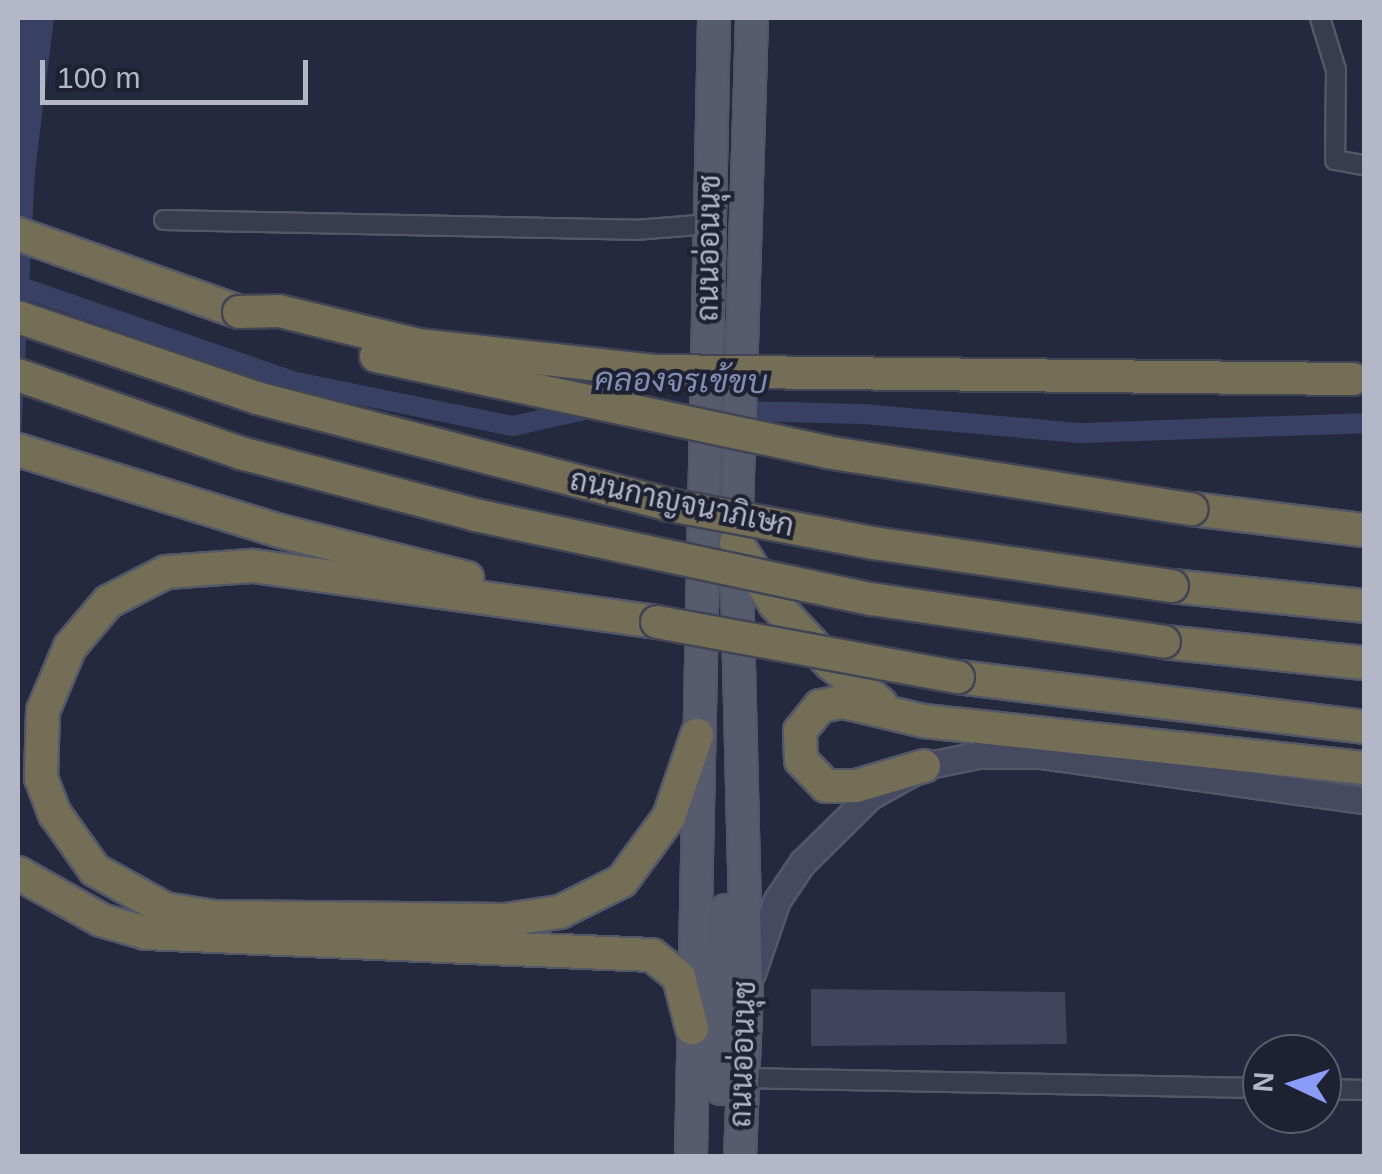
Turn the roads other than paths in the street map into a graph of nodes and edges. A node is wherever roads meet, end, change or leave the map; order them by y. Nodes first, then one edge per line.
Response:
1 (714, 18) edge
2 (1320, 18) edge
3 (755, 21) edge
4 (1364, 165) edge
5 (164, 220) dead end
6 (710, 224) junction
7 (18, 234) edge
8 (239, 312) junction
9 (18, 317) edge
10 (18, 375) edge
11 (1359, 377) edge
12 (18, 450) edge
13 (1364, 530) edge
14 (736, 542) junction
15 (1364, 606) edge
16 (657, 622) junction
17 (738, 652) junction
18 (700, 658) junction
19 (1364, 662) edge
20 (898, 715) junction
21 (1364, 728) edge
22 (729, 729) junction
23 (696, 736) junction
24 (924, 766) junction
25 (1364, 768) edge
26 (1364, 800) edge
27 (18, 873) edge
28 (156, 921) junction
29 (747, 992) junction
30 (692, 1028) junction
31 (742, 1078) junction
32 (1242, 1088) edge
33 (691, 1156) edge
34 (720, 1156) edge
35 (740, 1156) edge

1 - 6 main road, ถนนอ่อนนุช
2 - 4 street
3 - 14 main road, ถนนอ่อนนุช, bridge
5 - 6 street
6 - 18 main road, ถนนอ่อนนุช, bridge
7 - 8 highway
8 - 11 highway, bridge
8 - 13 highway, bridge
9 - 15 highway, ถนนกาญจนาภิเษก, bridge
10 - 19 highway, ถนนกาญจนาภิเษก, bridge
12 - 16 highway
14 - 17 main road, ถนนอ่อนนุช
14 - 20 highway
16 - 21 highway, bridge
16 - 28 highway
17 - 22 main road, ถนนอ่อนนุช
17 - 29 main road, ถนนอ่อนนุช
18 - 22 main road, ถนนอ่อนนุช
18 - 23 main road, ถนนอ่อนนุช
20 - 24 highway
20 - 25 highway
22 - 34 main road, ถนนอ่อนนุช
23 - 28 highway
23 - 30 main road, ถนนอ่อนนุช
24 - 26 main road
24 - 29 main road
27 - 28 highway
28 - 30 highway
29 - 31 main road, ถนนอ่อนนุช
30 - 33 main road, ถนนอ่อนนุช
31 - 32 street
31 - 35 main road, ถนนอ่อนนุช

